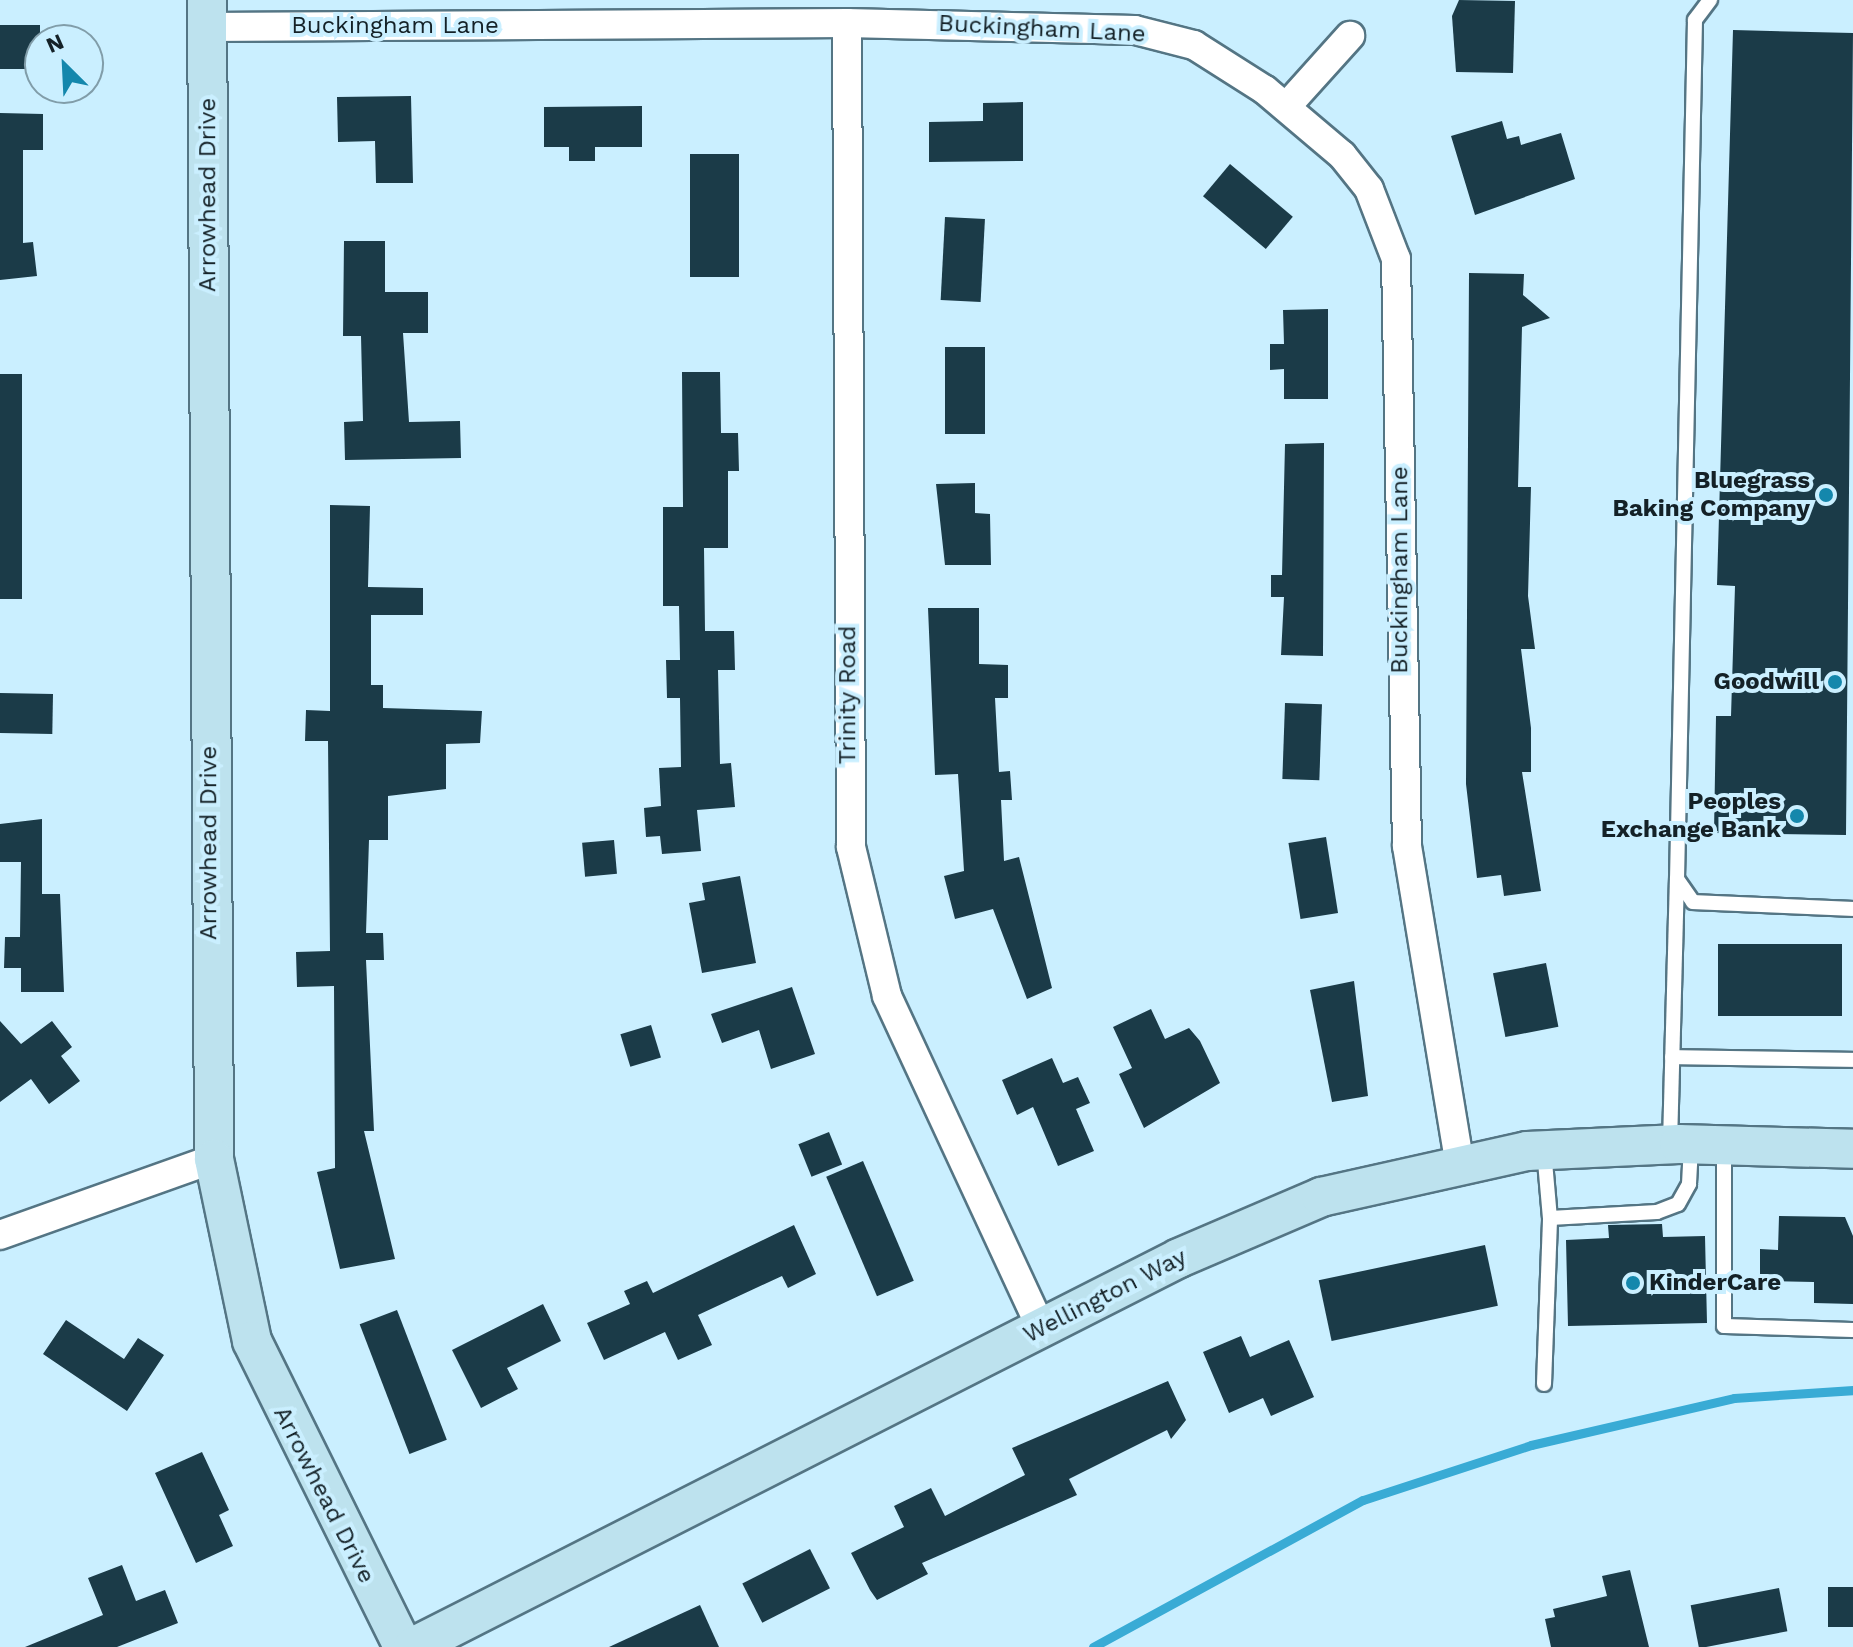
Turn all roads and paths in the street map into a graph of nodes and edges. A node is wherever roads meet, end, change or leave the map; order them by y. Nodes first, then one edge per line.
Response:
1 (1710, 0) edge
2 (207, 14) edge
3 (847, 23) junction
4 (1350, 36) dead end
5 (1286, 107) junction
6 (1677, 879) junction
7 (1853, 909) edge
8 (1672, 1057) junction
9 (1853, 1060) edge
10 (1695, 1145) junction
11 (1853, 1149) edge
12 (1544, 1150) junction
13 (214, 1159) junction
14 (1459, 1161) junction
15 (1550, 1218) junction
16 (0, 1235) edge
17 (1041, 1328) junction
18 (1853, 1330) edge
19 (1544, 1384) dead end
20 (403, 1647) edge
21 (413, 1647) edge

1 - 6 lane
2 - 3 street, Buckingham Lane
2 - 13 street, Arrowhead Drive
3 - 5 street, Buckingham Lane
3 - 17 street, Trinity Road
4 - 5 street
5 - 14 street, Buckingham Lane
6 - 7 lane
6 - 8 lane
8 - 9 lane
8 - 10 lane
10 - 11 street, Wellington Way
10 - 12 street, Wellington Way
10 - 15 lane
10 - 18 lane
12 - 14 street, Wellington Way
12 - 15 lane
13 - 16 street
13 - 20 street, Arrowhead Drive
14 - 17 street, Wellington Way
15 - 19 lane
17 - 21 street, Wellington Way

